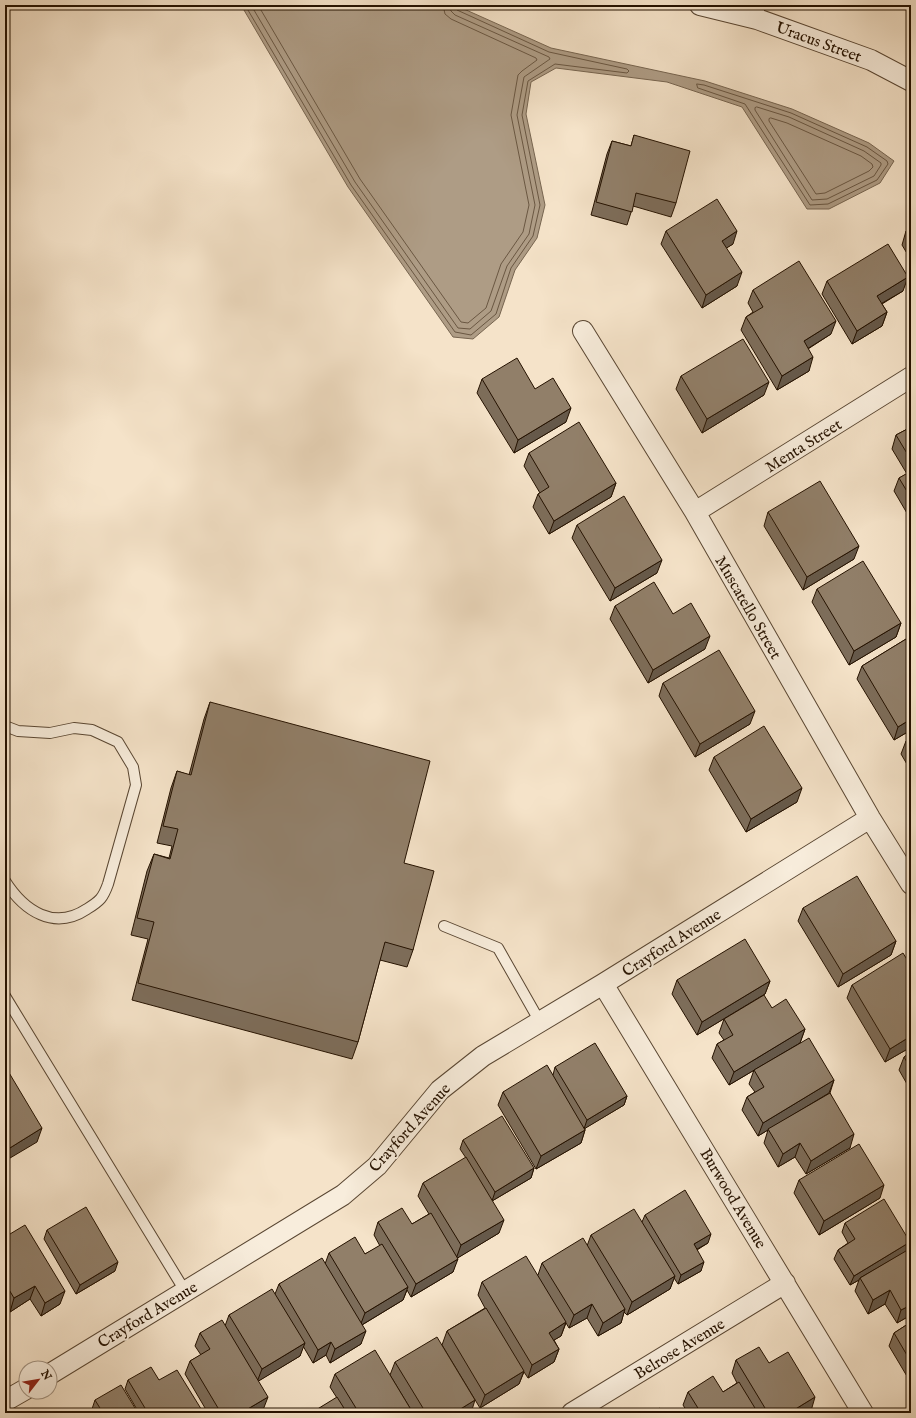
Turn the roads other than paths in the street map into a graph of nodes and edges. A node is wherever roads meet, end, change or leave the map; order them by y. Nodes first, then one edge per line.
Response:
1 (700, 5) edge
2 (758, 12) edge
3 (911, 81) edge
4 (583, 331) dead end
5 (911, 377) edge
6 (695, 512) junction
7 (5, 726) edge
8 (870, 818) junction
9 (5, 881) edge
10 (911, 884) edge
11 (444, 926) dead end
12 (603, 984) junction
13 (5, 996) edge
14 (540, 1022) junction
15 (786, 1283) junction
16 (185, 1292) junction
17 (58, 1369) edge
18 (18, 1394) edge
19 (5, 1401) edge
20 (572, 1413) edge
21 (863, 1413) edge

1 - 2 street, Uracus Street
2 - 3 street, Uracus Street
4 - 6 street, Muscatello Street
5 - 6 street, Menta Street
6 - 8 street, Muscatello Street
7 - 9 lane
8 - 10 street, Muscatello Street
8 - 12 street, Crayford Avenue
11 - 14 lane
12 - 14 street, Crayford Avenue
12 - 15 street, Burwood Avenue
13 - 16 lane
14 - 16 street, Crayford Avenue
15 - 20 street, Belrose Avenue
15 - 21 street, Burwood Avenue
16 - 17 street, Crayford Avenue
18 - 19 street

